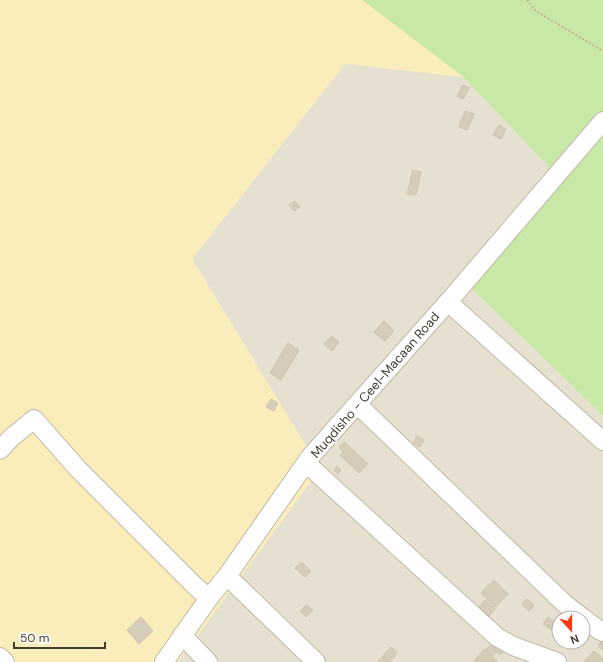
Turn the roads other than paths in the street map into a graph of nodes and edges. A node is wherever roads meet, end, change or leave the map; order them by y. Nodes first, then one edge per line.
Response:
1 (603, 121) edge
2 (448, 302) junction
3 (357, 404) junction
4 (603, 441) edge
5 (0, 450) edge
6 (306, 463) junction
7 (228, 576) junction
8 (209, 598) junction
9 (573, 610) edge
10 (591, 624) edge
11 (603, 632) edge
12 (182, 635) junction
13 (0, 657) edge
14 (5, 662) edge
15 (164, 662) edge
16 (208, 662) edge
17 (316, 662) edge
18 (557, 662) edge

1 - 2 street, Muqdisho - Ceel-Macaan Road
2 - 3 street, Muqdisho - Ceel-Macaan Road
2 - 4 street
3 - 6 street, Muqdisho - Ceel-Macaan Road
3 - 9 street
5 - 8 street
6 - 7 street, Muqdisho - Ceel-Macaan Road
6 - 18 street
7 - 8 street, Muqdisho - Ceel-Macaan Road
7 - 17 street
8 - 12 street, Muqdisho - Ceel-Macaan Road
10 - 11 street
12 - 15 street, Muqdisho - Ceel-Macaan Road
12 - 16 street
13 - 14 street

